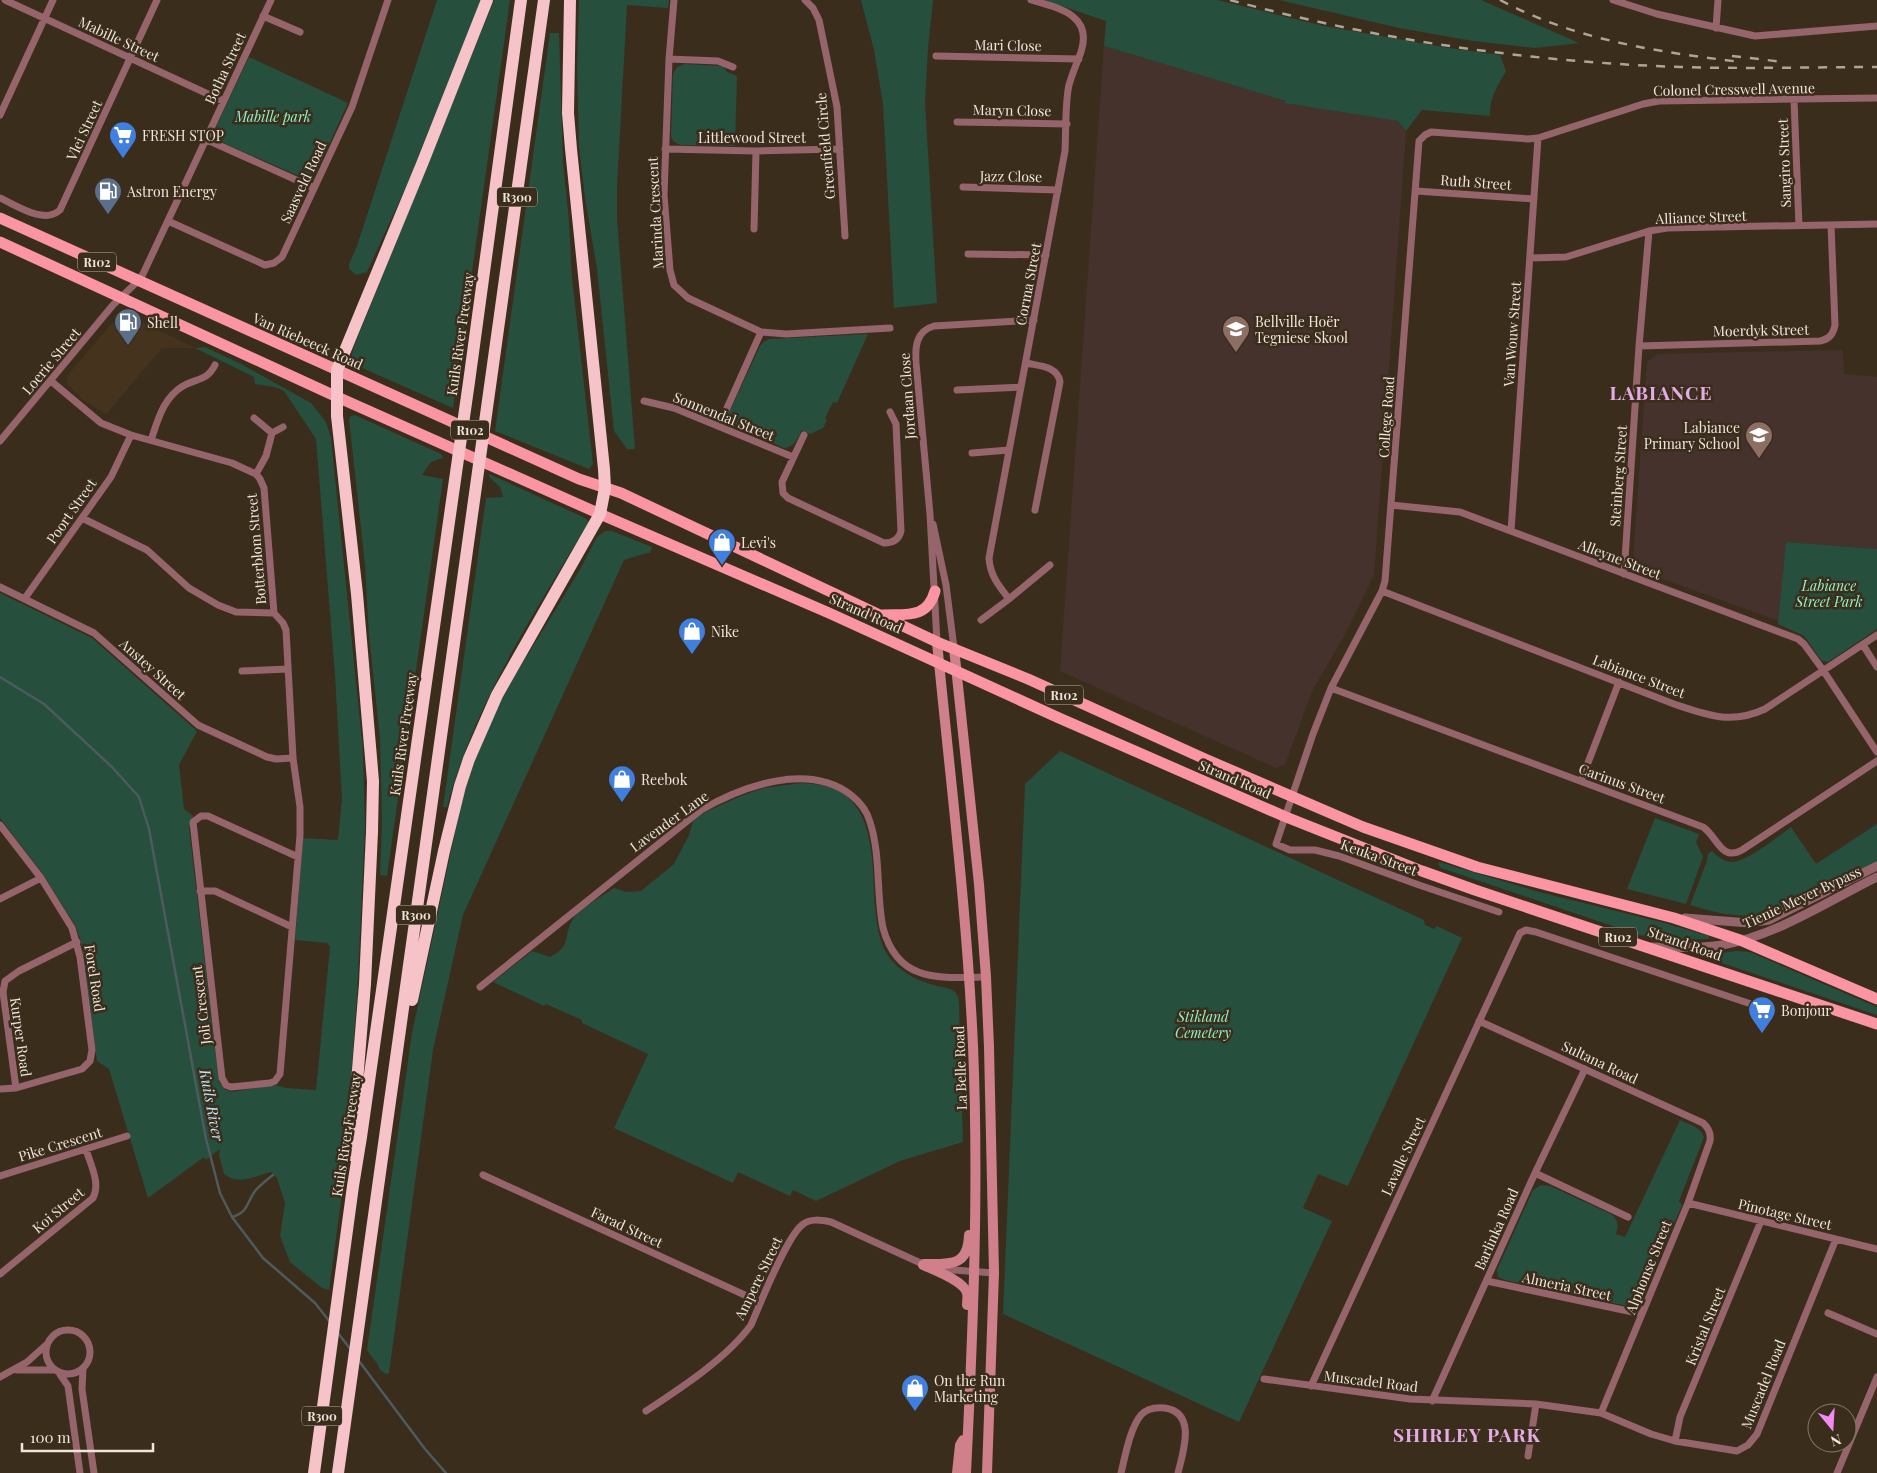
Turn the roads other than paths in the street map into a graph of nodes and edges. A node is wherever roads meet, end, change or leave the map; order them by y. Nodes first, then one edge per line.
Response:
1 (5, 0) edge
2 (53, 0) edge
3 (158, 0) edge
4 (271, 0) edge
5 (388, 0) edge
6 (488, 0) edge
7 (521, 0) edge
8 (544, 0) edge
9 (570, 0) edge
10 (674, 0) edge
11 (805, 0) edge
12 (1031, 0) edge
13 (1613, 0) edge
14 (1718, 0) edge
15 (263, 16) junction
16 (44, 18) junction
17 (1877, 26) edge
18 (1716, 28) junction
19 (300, 32) dead end
20 (936, 56) dead end
21 (131, 58) junction
22 (669, 59) junction
23 (1078, 59) junction
24 (733, 66) dead end
25 (1877, 98) edge
26 (1794, 100) junction
27 (223, 101) junction
28 (0, 115) edge
29 (957, 122) dead end
30 (1067, 124) junction
31 (1538, 138) junction
32 (205, 139) junction
33 (665, 149) junction
34 (840, 149) junction
35 (756, 151) junction
36 (963, 187) dead end
37 (314, 188) junction
38 (1058, 190) junction
39 (1416, 191) junction
40 (0, 198) edge
41 (1534, 199) junction
42 (0, 218) edge
43 (168, 221) junction
44 (1877, 224) edge
45 (1831, 225) junction
46 (1799, 226) junction
47 (754, 229) dead end
48 (1649, 231) junction
49 (845, 236) dead end
50 (0, 242) edge
51 (968, 254) dead end
52 (1046, 255) junction
53 (1530, 258) junction
54 (138, 281) junction
55 (122, 297) junction
56 (1034, 320) junction
57 (890, 328) dead end
58 (761, 332) junction
59 (1639, 346) junction
60 (1026, 363) junction
61 (215, 365) dead end
62 (336, 370) junction
63 (51, 382) junction
64 (1021, 387) junction
65 (957, 390) dead end
66 (335, 396) junction
67 (644, 401) dead end
68 (890, 412) dead end
69 (254, 418) dead end
70 (719, 426) junction
71 (282, 427) dead end
72 (272, 433) junction
73 (131, 435) junction
74 (804, 435) dead end
75 (151, 440) junction
76 (0, 441) edge
77 (1009, 450) junction
78 (972, 453) dead end
79 (793, 457) junction
80 (256, 474) junction
81 (605, 488) junction
82 (1391, 505) junction
83 (1035, 510) dead end
84 (600, 514) junction
85 (930, 514) junction
86 (82, 518) junction
87 (1511, 531) junction
88 (1050, 565) dead end
89 (1624, 574) junction
90 (0, 587) edge
91 (935, 590) junction
92 (1382, 591) junction
93 (24, 598) junction
94 (1009, 599) junction
95 (274, 613) junction
96 (881, 615) junction
97 (981, 620) dead end
98 (1877, 635) edge
99 (937, 642) junction
100 (1862, 645) junction
101 (954, 648) junction
102 (939, 663) junction
103 (1877, 667) edge
104 (288, 669) junction
105 (1823, 670) junction
106 (242, 671) dead end
107 (957, 672) junction
108 (1619, 682) junction
109 (1331, 688) junction
110 (1877, 752) edge
111 (293, 758) junction
112 (1877, 761) edge
113 (1581, 781) junction
114 (1292, 797) junction
115 (1286, 817) junction
116 (0, 824) edge
117 (298, 857) junction
118 (1877, 866) edge
119 (1877, 877) edge
120 (41, 878) junction
121 (200, 891) junction
122 (0, 900) edge
123 (1499, 912) dead end
124 (1674, 918) junction
125 (292, 927) junction
126 (1740, 940) junction
127 (77, 942) junction
128 (1650, 947) junction
129 (969, 977) junction
130 (986, 977) junction
131 (480, 987) dead end
132 (1877, 999) edge
133 (1751, 1004) dead end
134 (1479, 1021) junction
135 (1877, 1024) edge
136 (399, 1040) junction
137 (1585, 1069) junction
138 (16, 1088) junction
139 (0, 1089) edge
140 (1709, 1129) joint
141 (127, 1136) dead end
142 (86, 1149) junction
143 (1535, 1173) junction
144 (483, 1175) dead end
145 (0, 1176) edge
146 (353, 1186) junction
147 (1688, 1204) junction
148 (1628, 1217) dead end
149 (976, 1221) junction
150 (1761, 1221) junction
151 (1836, 1239) junction
152 (1877, 1248) edge
153 (922, 1264) junction
154 (974, 1272) junction
155 (994, 1273) junction
156 (0, 1274) edge
157 (1487, 1281) junction
158 (760, 1302) junction
159 (1828, 1313) dead end
160 (1642, 1314) junction
161 (972, 1325) junction
162 (1877, 1334) edge
163 (46, 1345) junction
164 (84, 1368) junction
165 (14, 1370) junction
166 (57, 1372) junction
167 (0, 1377) edge
168 (1877, 1377) edge
169 (1264, 1379) dead end
170 (1311, 1386) junction
171 (1432, 1401) junction
172 (1536, 1404) junction
173 (646, 1411) dead end
174 (1601, 1413) junction
175 (968, 1430) junction
176 (1675, 1441) junction
177 (1528, 1456) dead end
178 (80, 1473) edge
179 (94, 1473) edge
180 (314, 1473) edge
181 (338, 1473) edge
182 (957, 1473) edge
183 (966, 1473) edge
184 (987, 1473) edge
185 (1121, 1473) edge
186 (1178, 1473) edge
187 (1838, 1473) edge

1 - 16 street, Mabille Street
2 - 16 street
3 - 21 street, Vlei Street
4 - 15 street, Botha Street
5 - 37 street, Saasveld Road
6 - 62 highway
7 - 146 highway, Kuils River Freeway / R300
8 - 136 highway, R300
9 - 81 highway
10 - 22 street, Marinda Crescent
11 - 34 street, Greenfield Circle
12 - 23 street, Corma Street
13 - 18 street
14 - 18 street
15 - 19 street
15 - 27 street, Botha Street
16 - 21 street, Mabille Street
16 - 28 street
17 - 18 street
20 - 23 street, Mari Close
21 - 27 street, Mabille Street
21 - 40 street, Vlei Street
22 - 24 street
22 - 33 street, Marinda Crescent
23 - 30 street, Corma Street
25 - 26 street, Colonel Cresswell Avenue
26 - 31 street, Colonel Cresswell Avenue
26 - 46 street, Sangiro Street
27 - 32 street, Botha Street
29 - 30 street, Maryn Close
30 - 38 street, Corma Street
31 - 39 street, College Road
31 - 41 street, Van Wouw Street
32 - 37 street
32 - 43 street, Botha Street
33 - 35 street, Littlewood Street
33 - 58 street, Marinda Crescent
34 - 35 street, Littlewood Street
34 - 49 street, Greenfield Circle
35 - 47 street
36 - 38 street, Jazz Close
37 - 43 street, Saasveld Road
38 - 52 street, Corma Street
39 - 41 street, Ruth Street
39 - 82 street, College Road
41 - 53 street, Van Wouw Street
42 - 54 main road, Van Riebeeck Road / R102
43 - 54 street, Botha Street
44 - 45 street, Alliance Street
45 - 46 street, Alliance Street
45 - 59 street, Moerdyk Street
46 - 48 street, Alliance Street
48 - 53 street, Alliance Street
48 - 59 street, Steinberg Street
50 - 55 main road, R102
51 - 52 street
52 - 56 street, Corma Street
53 - 87 street, Van Wouw Street
54 - 55 street, Loerie Street
54 - 62 main road, Van Riebeeck Road / R102
55 - 63 street, Loerie Street
55 - 66 main road, R102
56 - 60 street, Corma Street
56 - 85 street, Jordaan Close
57 - 58 street, Marinda Crescent
58 - 70 street
59 - 89 street, Steinberg Street
60 - 64 street, Corma Street
60 - 83 street
61 - 75 street
62 - 66 highway
62 - 81 main road, Van Riebeeck Road / R102
63 - 73 street, Botterblom Street
63 - 76 street, Loerie Street
64 - 65 street
64 - 77 street, Corma Street
66 - 84 main road, R102
66 - 146 highway
67 - 70 street, Sonnendal Street
68 - 79 street
69 - 72 street
70 - 79 street, Sonnendal Street
71 - 72 street
72 - 80 street
73 - 75 street, Botterblom Street
73 - 86 street, Poort Street
74 - 79 street
75 - 80 street, Botterblom Street
77 - 78 street
77 - 94 street, Corma Street
80 - 95 street, Botterblom Street
81 - 84 highway
81 - 96 main road, Strand Road / R102
82 - 87 street, Alleyne Street
82 - 92 street, College Road
84 - 102 main road, Strand Road / R102
84 - 136 highway
85 - 91 street, Jordaan Close
85 - 101 street, Jordaan Close
86 - 93 street, Poort Street
86 - 95 street
87 - 89 street, Alleyne Street
88 - 94 street
89 - 105 street, Alleyne Street
90 - 93 street, Anstey Street
91 - 96 main road
91 - 99 street, Jordaan Close
92 - 108 street, Labiance Street
92 - 109 street, College Road
93 - 111 street, Anstey Street
94 - 97 street
95 - 104 street, Botterblom Street
96 - 99 main road, Strand Road / R102
98 - 100 street, Labiance Street
99 - 101 main road, Strand Road / R102
99 - 102 main road, La Belle Road
100 - 103 street
100 - 105 street, Labiance Street
101 - 107 main road
101 - 114 main road, Strand Road / R102
102 - 107 main road, Strand Road / R102
102 - 129 main road, La Belle Road
104 - 106 street
104 - 111 street, Botterblom Street
105 - 108 street, Labiance Street
105 - 110 street, Alleyne Street
107 - 115 main road, Strand Road / R102
107 - 130 main road
108 - 113 street
109 - 113 street, Carinus Street
109 - 114 street, College Road
111 - 117 street, Joli Crescent
112 - 113 street, Carinus Street
114 - 115 street, College Road
114 - 124 main road, Strand Road / R102
115 - 123 street, Keuka Street
115 - 128 main road, Strand Road / R102
116 - 120 street, Forel Road
117 - 121 street, Joli Crescent
117 - 125 street, Joli Crescent
118 - 124 street, Tienie Meyer Bypass
119 - 126 street, Tienie Meyer Bypass
120 - 122 street
120 - 127 street, Forel Road
121 - 125 street
121 - 125 street, Joli Crescent
124 - 126 main road, Strand Road / R102
126 - 128 street, Tienie Meyer Bypass
126 - 132 main road, Strand Road / R102
127 - 138 street, Kurper Road
127 - 138 street, Forel Road
128 - 135 main road, Strand Road / R102
129 - 130 street, Lavender Lane
129 - 131 street, Lavender Lane
129 - 149 main road, La Belle Road
130 - 155 main road
133 - 134 street, Lavalle Street
134 - 137 street, Sultana Road
134 - 170 street, Lavalle Street
136 - 181 highway, R300
137 - 140 street, Sultana Road
137 - 143 street, Barlinka Road
138 - 139 street, Forel Road
140 - 147 street, Alphonse Street
141 - 142 street, Pike Crescent
142 - 145 street, Pike Crescent
142 - 156 street, Koi Street
143 - 148 street
143 - 157 street, Barlinka Road
144 - 158 street, Farad Street
146 - 180 highway, Kuils River Freeway / R300
147 - 150 street, Pinotage Street
147 - 160 street, Alphonse Street
149 - 153 main road
149 - 154 main road, La Belle Road
150 - 151 street, Pinotage Street
150 - 176 street, Kristal Street
151 - 152 street, Pinotage Street
151 - 176 street, Muscadel Road
153 - 154 street, Ampere Street
153 - 158 street, Ampere Street
153 - 161 main road
154 - 155 street, Ampere Street
154 - 161 main road, La Belle Road
155 - 184 main road
157 - 160 street, Almeria Street
157 - 171 street, Barlinka Road
158 - 173 street, Ampere Street
159 - 162 street
160 - 174 street, Alphonse Street
161 - 175 main road, La Belle Road
163 - 164 street
163 - 165 street
163 - 166 street
164 - 166 street
164 - 179 street
165 - 166 street
165 - 167 street
166 - 178 street
168 - 187 street
169 - 170 street, Muscadel Road
170 - 171 street, Muscadel Road
171 - 172 street, Muscadel Road
172 - 174 street, Muscadel Road
172 - 177 street
174 - 176 street, Muscadel Road
175 - 182 main road
175 - 183 main road, La Belle Road
185 - 186 street

